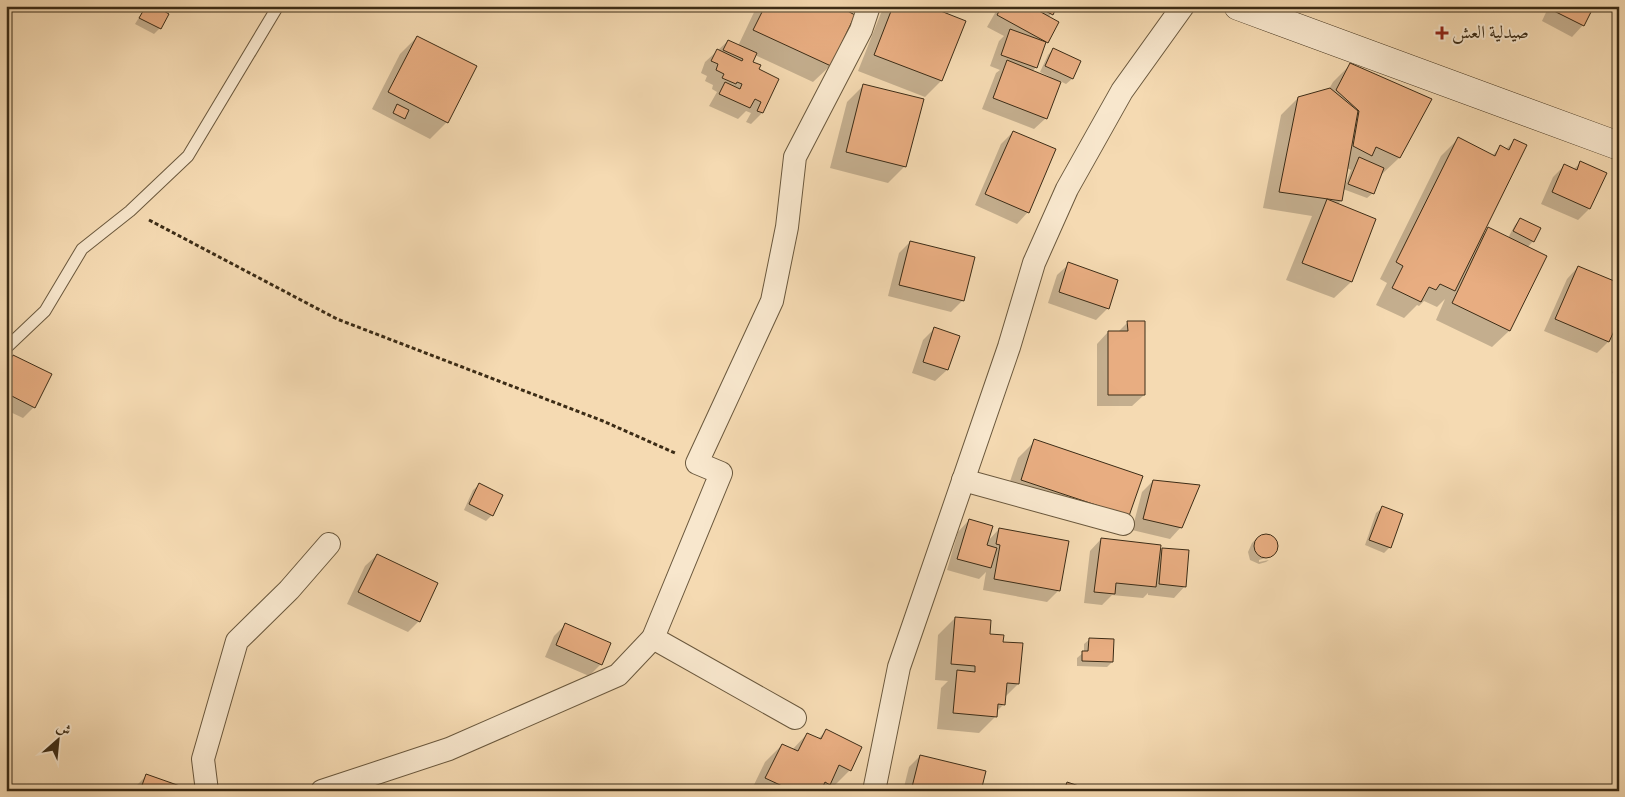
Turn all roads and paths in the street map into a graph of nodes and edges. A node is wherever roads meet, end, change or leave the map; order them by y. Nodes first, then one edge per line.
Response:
1 (278, 6) edge
2 (869, 6) edge
3 (1183, 6) edge
4 (1238, 6) edge
5 (1619, 146) edge
6 (130, 210) junction
7 (6, 348) edge
8 (697, 463) junction
9 (963, 480) junction
10 (1123, 524) dead end
11 (329, 544) dead end
12 (653, 638) junction
13 (795, 718) dead end
14 (207, 791) edge
15 (322, 791) edge
16 (874, 791) edge

1 - 6 lane
2 - 8 street
3 - 9 street
4 - 5 main road
6 - 7 lane
6 - 8 path
8 - 12 street
9 - 10 street
9 - 16 street
11 - 14 street
12 - 13 street
12 - 15 street

